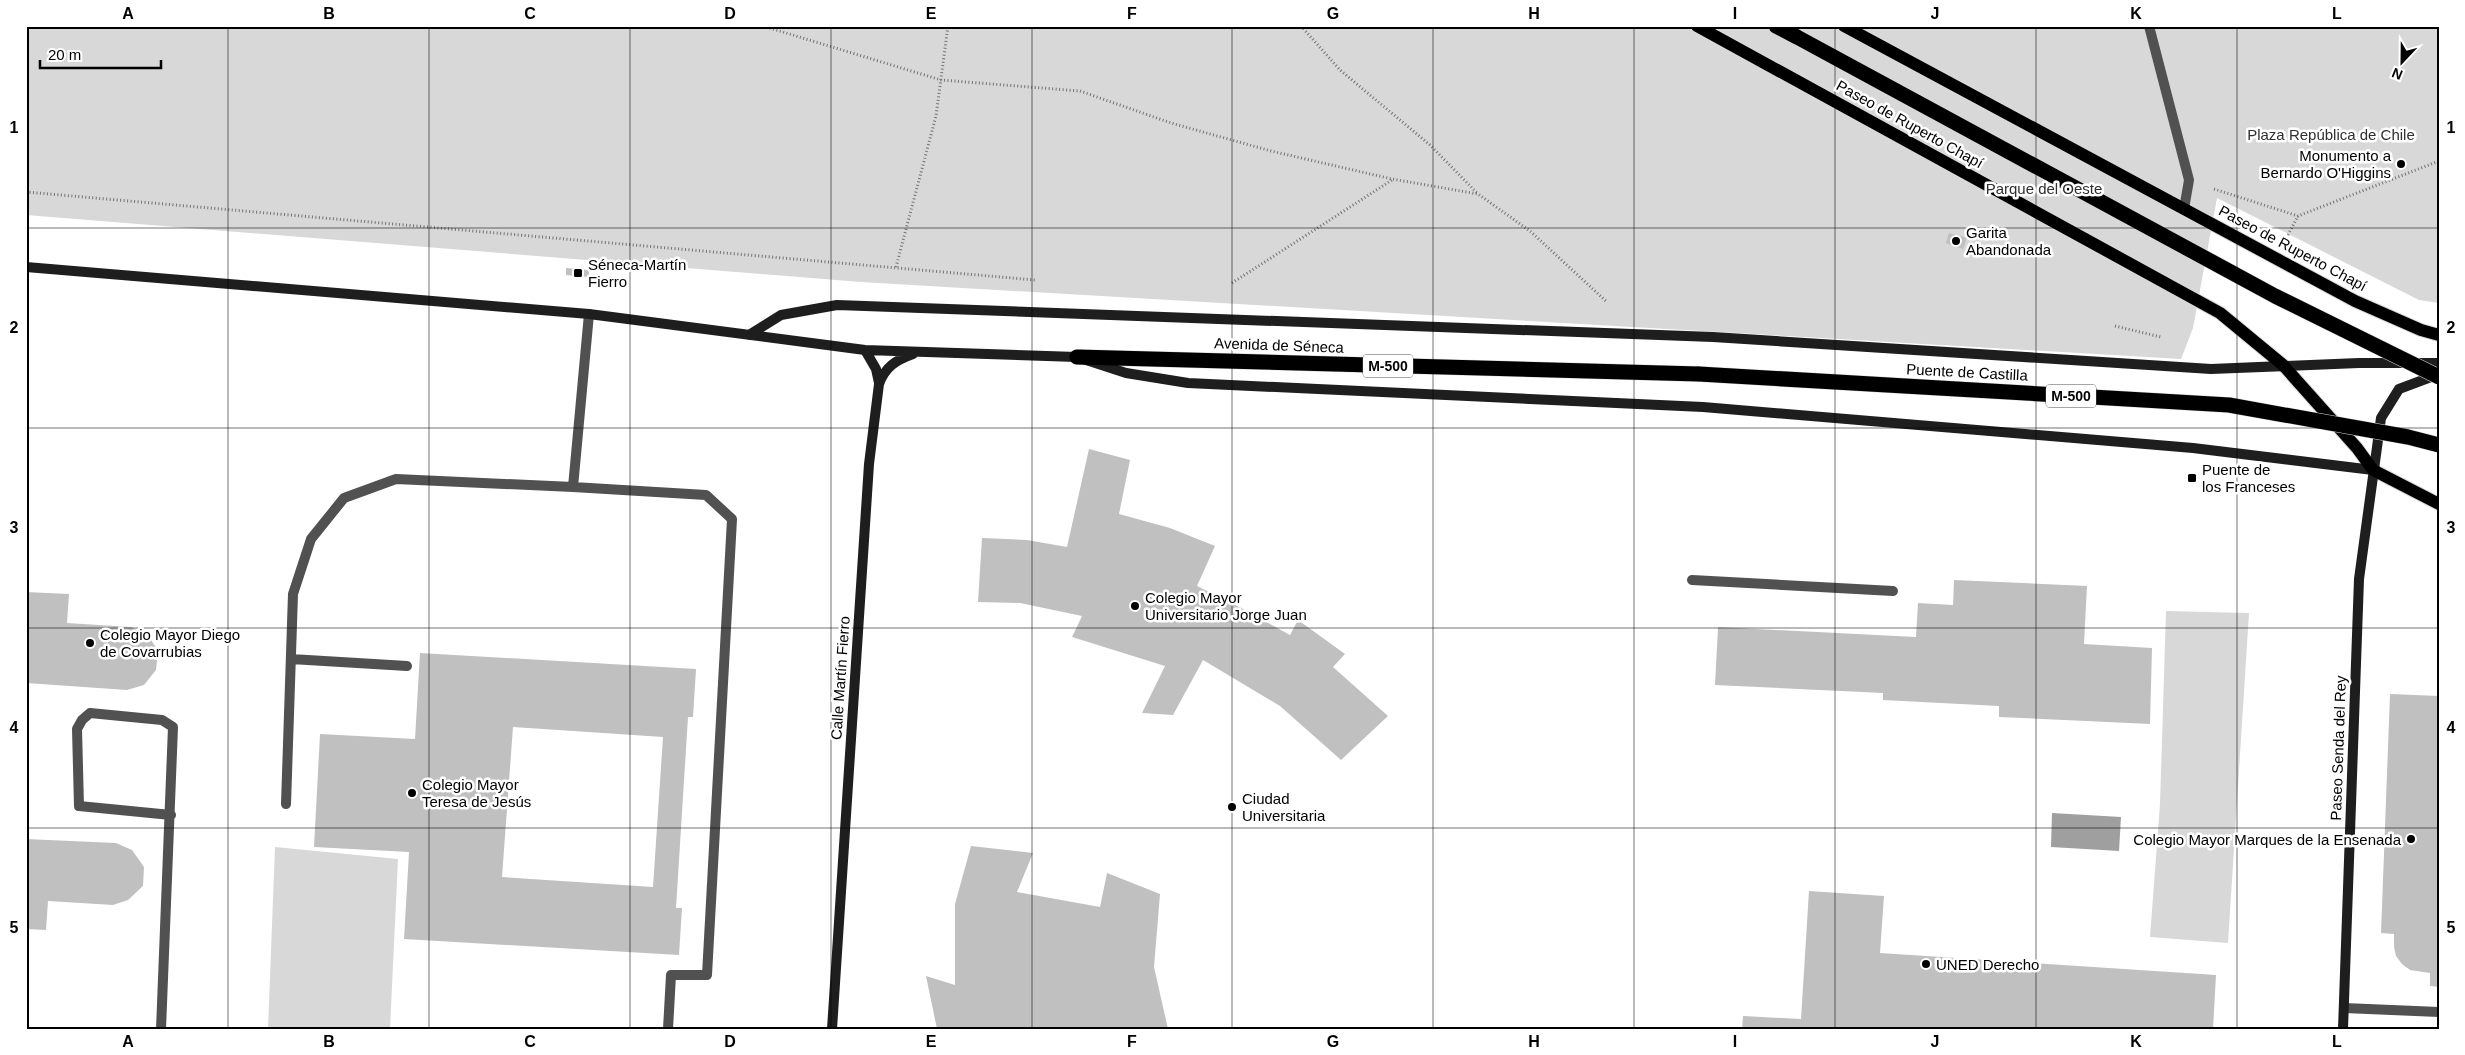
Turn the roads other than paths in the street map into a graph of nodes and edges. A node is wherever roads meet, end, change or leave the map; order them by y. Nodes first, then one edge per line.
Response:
1 (1697, 26) edge
2 (1776, 26) edge
3 (1844, 26) edge
4 (2149, 26) edge
5 (2184, 209) junction
6 (26, 268) edge
7 (589, 314) junction
8 (749, 335) junction
9 (2439, 335) edge
10 (865, 350) junction
11 (919, 352) junction
12 (1077, 357) junction
13 (2439, 363) edge
14 (2283, 365) junction
15 (1699, 374) joint
16 (2439, 375) edge
17 (879, 384) junction
18 (2439, 445) edge
19 (2373, 470) junction
20 (573, 487) junction
21 (2439, 504) edge
22 (1692, 580) dead end
23 (1893, 591) dead end
24 (291, 659) junction
25 (407, 666) dead end
26 (286, 804) dead end
27 (170, 815) junction
28 (2344, 1008) junction
29 (2439, 1012) edge
30 (161, 1029) edge
31 (668, 1029) edge
32 (832, 1029) edge
33 (2343, 1029) edge

1 - 14 main road, Paseo de Ruperto Chapí
2 - 16 highway, bridge
3 - 5 main road, Paseo de Ruperto Chapí
4 - 5 street
5 - 9 main road, Paseo de Ruperto Chapí
6 - 7 main road, Avenida de Séneca
7 - 8 main road, Avenida de Séneca
7 - 20 street
8 - 10 main road, Avenida de Séneca
8 - 14 main road
10 - 11 main road, Avenida de Séneca
10 - 17 main road
11 - 12 main road, Avenida de Séneca
11 - 17 main road, Calle Martín Fierro
12 - 15 highway, Avenida de Séneca / M-500
12 - 19 main road
13 - 14 main road
14 - 19 main road, Paseo de Ruperto Chapí
15 - 18 highway, Puente de Castilla / M-500, bridge
16 - 19 main road, Paseo Senda del Rey
17 - 32 main road, Calle Martín Fierro
19 - 21 main road
19 - 28 main road, Paseo Senda del Rey
20 - 24 street
20 - 31 street
22 - 23 street
24 - 25 street
24 - 26 street
27 - 27 street
27 - 30 street
28 - 29 street
28 - 33 main road, Paseo Senda del Rey

